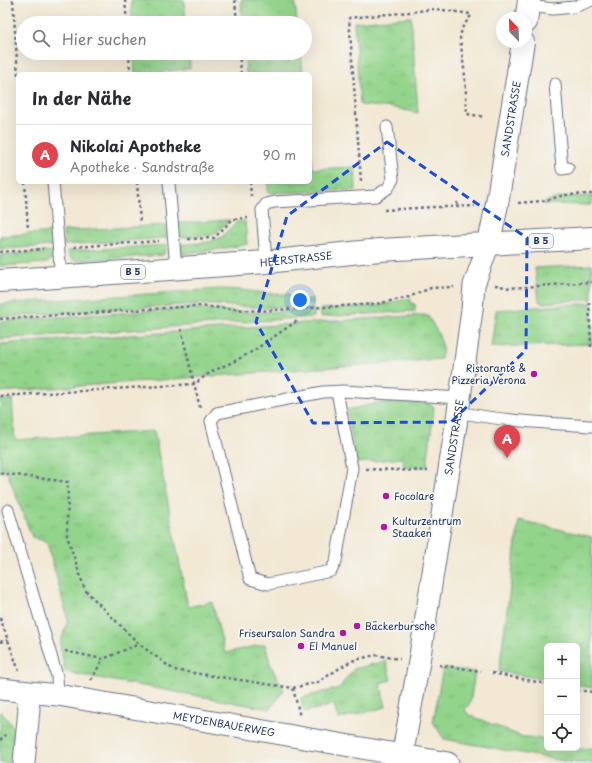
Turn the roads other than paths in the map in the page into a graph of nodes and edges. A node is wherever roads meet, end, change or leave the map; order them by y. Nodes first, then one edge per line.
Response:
1 (592, 0) edge
2 (528, 9) edge
3 (522, 48) edge
4 (555, 84) dead end
5 (387, 127) dead end
6 (568, 168) dead end
7 (53, 184) edge
8 (168, 184) edge
9 (592, 238) edge
10 (489, 243) junction
11 (266, 262) junction
12 (176, 269) junction
13 (61, 277) junction
14 (0, 281) edge
15 (337, 392) junction
16 (459, 405) junction
17 (592, 426) edge
18 (8, 510) dead end
19 (0, 689) edge
20 (27, 692) junction
21 (58, 695) junction
22 (402, 759) edge
23 (24, 763) edge
24 (448, 763) edge

1 - 2 lane
3 - 10 main road, SANDSTRASSE
4 - 6 lane
5 - 11 lane
7 - 13 lane
8 - 12 lane
9 - 10 main road, HEERSTRASSE / B 5
10 - 11 main road, HEERSTRASSE / B 5
10 - 16 street, SANDSTRASSE
11 - 12 main road, HEERSTRASSE / B 5
12 - 13 main road, HEERSTRASSE / B 5
13 - 14 main road, HEERSTRASSE / B 5
15 - 15 lane
15 - 16 lane
16 - 17 lane
16 - 22 street, SANDSTRASSE
18 - 21 lane
19 - 20 street, MEYDENBAUERWEG
20 - 21 street, MEYDENBAUERWEG
20 - 23 street
21 - 22 street, MEYDENBAUERWEG
22 - 24 street, MEYDENBAUERWEG

